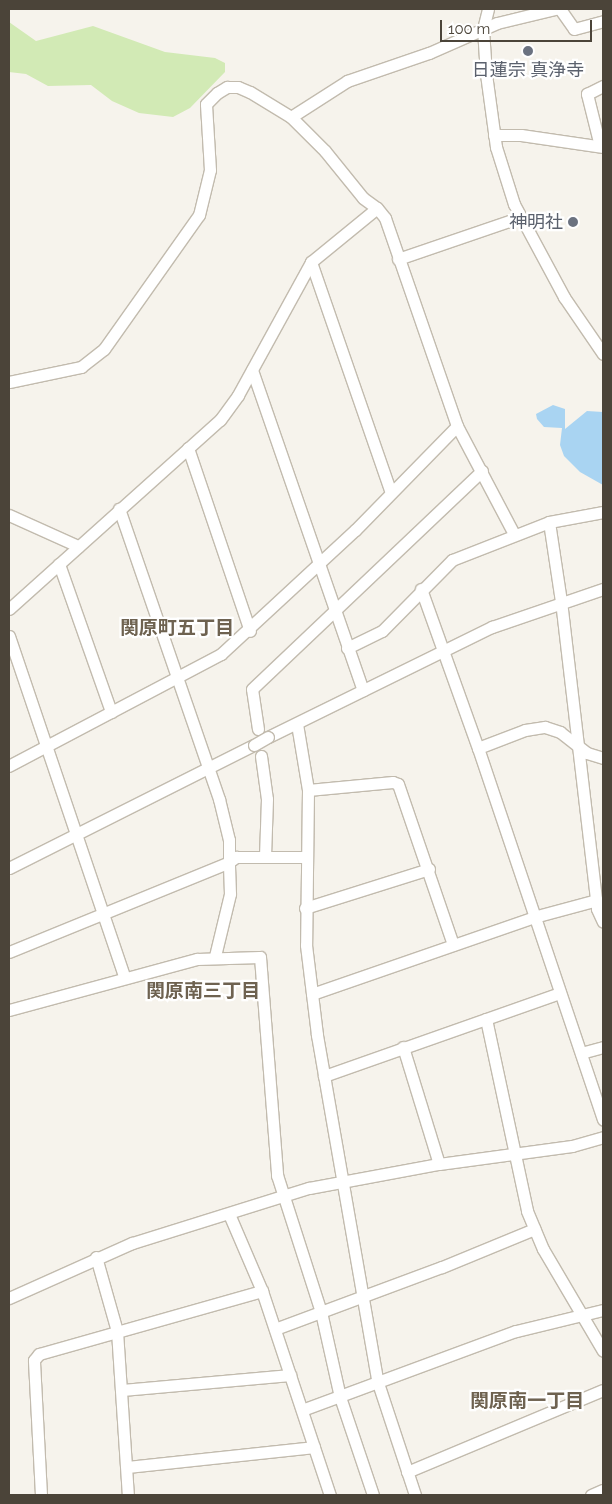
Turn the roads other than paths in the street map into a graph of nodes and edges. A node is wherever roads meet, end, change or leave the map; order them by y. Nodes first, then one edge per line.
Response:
1 (488, 9) edge
2 (555, 9) edge
3 (560, 9) edge
4 (603, 21) edge
5 (483, 29) junction
6 (603, 86) edge
7 (291, 117) junction
8 (494, 135) junction
9 (602, 146) edge
10 (377, 208) junction
11 (518, 218) junction
12 (398, 259) junction
13 (311, 262) junction
14 (603, 354) edge
15 (252, 370) junction
16 (9, 382) edge
17 (457, 426) junction
18 (188, 448) junction
19 (482, 471) junction
20 (391, 493) junction
21 (119, 509) junction
22 (603, 512) edge
23 (9, 515) edge
24 (549, 522) junction
25 (514, 534) junction
26 (78, 546) junction
27 (59, 564) junction
28 (319, 564) junction
29 (421, 589) junction
30 (603, 589) edge
31 (562, 601) junction
32 (9, 609) edge
33 (335, 612) junction
34 (250, 631) junction
35 (9, 636) edge
36 (347, 648) junction
37 (443, 650) junction
38 (177, 680) junction
39 (363, 690) junction
40 (111, 712) junction
41 (297, 724) junction
42 (258, 729) dead end
43 (578, 744) junction
44 (46, 746) junction
45 (478, 748) junction
46 (261, 756) dead end
47 (603, 758) edge
48 (9, 766) edge
49 (208, 767) junction
50 (308, 790) junction
51 (78, 833) junction
52 (265, 856) junction
53 (306, 857) junction
54 (229, 862) junction
55 (9, 868) edge
56 (429, 869) junction
57 (596, 900) junction
58 (305, 908) junction
59 (104, 911) junction
60 (534, 917) junction
61 (603, 922) edge
62 (453, 945) junction
63 (9, 952) edge
64 (215, 956) junction
65 (125, 978) junction
66 (560, 993) junction
67 (312, 994) junction
68 (9, 1010) edge
69 (486, 1019) junction
70 (403, 1047) junction
71 (603, 1047) edge
72 (581, 1053) junction
73 (324, 1076) junction
74 (603, 1120) edge
75 (603, 1137) edge
76 (514, 1155) junction
77 (439, 1164) junction
78 (344, 1180) junction
79 (285, 1196) junction
80 (229, 1214) junction
81 (534, 1229) junction
82 (96, 1257) junction
83 (262, 1291) junction
84 (362, 1295) junction
85 (9, 1298) edge
86 (603, 1310) edge
87 (321, 1312) junction
88 (581, 1314) junction
89 (275, 1329) junction
90 (117, 1331) junction
91 (603, 1351) edge
92 (290, 1375) junction
93 (378, 1383) junction
94 (122, 1390) junction
95 (603, 1390) edge
96 (340, 1397) junction
97 (302, 1410) junction
98 (314, 1447) junction
99 (128, 1467) junction
100 (407, 1472) junction
101 (603, 1490) edge
102 (41, 1495) edge
103 (128, 1495) edge
104 (330, 1495) edge
105 (373, 1495) edge
106 (415, 1495) edge
107 (591, 1495) edge

1 - 5 street
2 - 5 street
3 - 4 street
5 - 7 street
5 - 8 street
6 - 9 street
7 - 10 street
7 - 16 street
8 - 9 street
8 - 11 street
10 - 12 street
10 - 13 street
11 - 12 street
11 - 14 street
12 - 17 street
13 - 15 street
13 - 20 street
15 - 18 street
15 - 28 street
17 - 19 street
17 - 20 street
18 - 21 street
18 - 34 street
19 - 25 street
19 - 33 street
20 - 28 street
21 - 26 street
21 - 38 street
22 - 24 street
23 - 26 street
24 - 25 street
24 - 31 street
25 - 29 street
26 - 27 street
27 - 32 street
27 - 40 street
28 - 33 street
28 - 34 street
29 - 36 street
29 - 37 street
30 - 31 street
31 - 37 street
31 - 43 street
33 - 36 street
33 - 42 street
34 - 38 street
35 - 44 street
36 - 39 street
37 - 39 street
37 - 45 street
38 - 40 street
38 - 49 street
39 - 41 street
40 - 44 street
41 - 49 street, bridge
41 - 50 street
43 - 45 street
43 - 47 street
43 - 57 street
44 - 48 street
44 - 51 street
45 - 60 street
46 - 52 street
49 - 51 street
49 - 54 street
50 - 53 street
50 - 56 street
51 - 55 street
51 - 59 street
52 - 53 street
52 - 54 street
53 - 58 street
54 - 59 street
54 - 64 street
56 - 58 street
56 - 62 street
57 - 60 street
57 - 61 street
58 - 67 street
59 - 63 street
59 - 65 street
60 - 62 street
60 - 66 street
62 - 67 street
64 - 65 street
64 - 79 street
65 - 68 street
66 - 69 street
66 - 72 street
67 - 73 street
69 - 70 street
69 - 76 street
70 - 73 street
70 - 77 street
71 - 72 street
72 - 74 street
73 - 78 street
75 - 76 street
76 - 77 street
76 - 81 street
77 - 78 street
78 - 79 street
78 - 84 street
79 - 80 street
79 - 87 street
80 - 82 street
80 - 83 street
81 - 84 street
81 - 88 street
82 - 85 street
82 - 90 street
83 - 89 street
83 - 90 street
84 - 87 street
84 - 93 street
86 - 88 street
87 - 89 street
87 - 96 street
88 - 91 street
88 - 93 street
89 - 92 street
90 - 94 street
90 - 102 street
92 - 94 street
92 - 97 street
93 - 96 street
93 - 100 street
94 - 99 street
95 - 100 street
96 - 97 street
96 - 105 street
97 - 98 street
98 - 99 street
98 - 104 street
99 - 103 street
100 - 106 street
101 - 107 street

